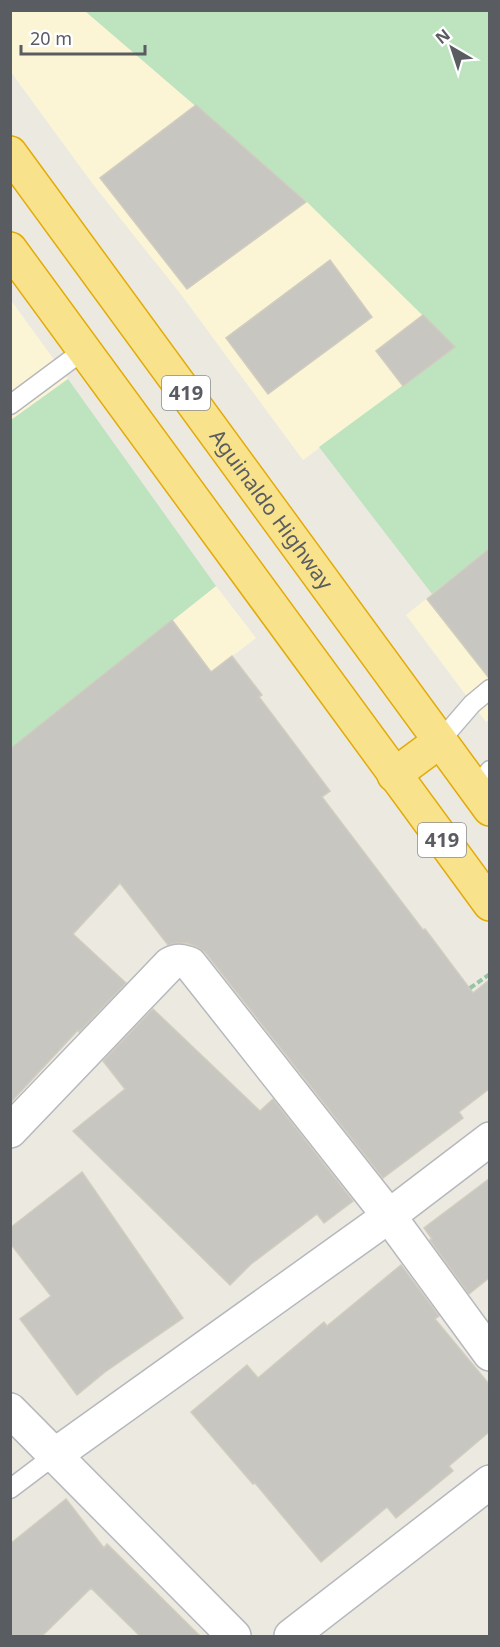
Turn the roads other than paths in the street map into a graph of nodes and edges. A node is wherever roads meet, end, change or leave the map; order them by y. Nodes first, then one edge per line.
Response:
1 (10, 153) edge
2 (10, 249) edge
3 (84, 350) junction
4 (10, 405) edge
5 (489, 689) edge
6 (440, 741) junction
7 (394, 775) junction
8 (484, 789) edge
9 (489, 904) edge
10 (10, 1131) edge
11 (489, 1139) edge
12 (389, 1216) junction
13 (489, 1354) edge
14 (10, 1410) edge
15 (55, 1455) junction
16 (489, 1482) edge
17 (10, 1489) edge
18 (234, 1636) edge
19 (291, 1636) edge

1 - 6 highway, Aguinaldo Highway / 419
2 - 3 highway, 419
3 - 4 lane
3 - 7 highway, 419
5 - 6 lane
6 - 7 highway
6 - 8 highway, Aguinaldo Highway / 419
7 - 9 highway, 419
10 - 12 street
11 - 12 street
12 - 13 street
12 - 15 street
14 - 15 street
15 - 17 lane
15 - 18 street
16 - 19 street

